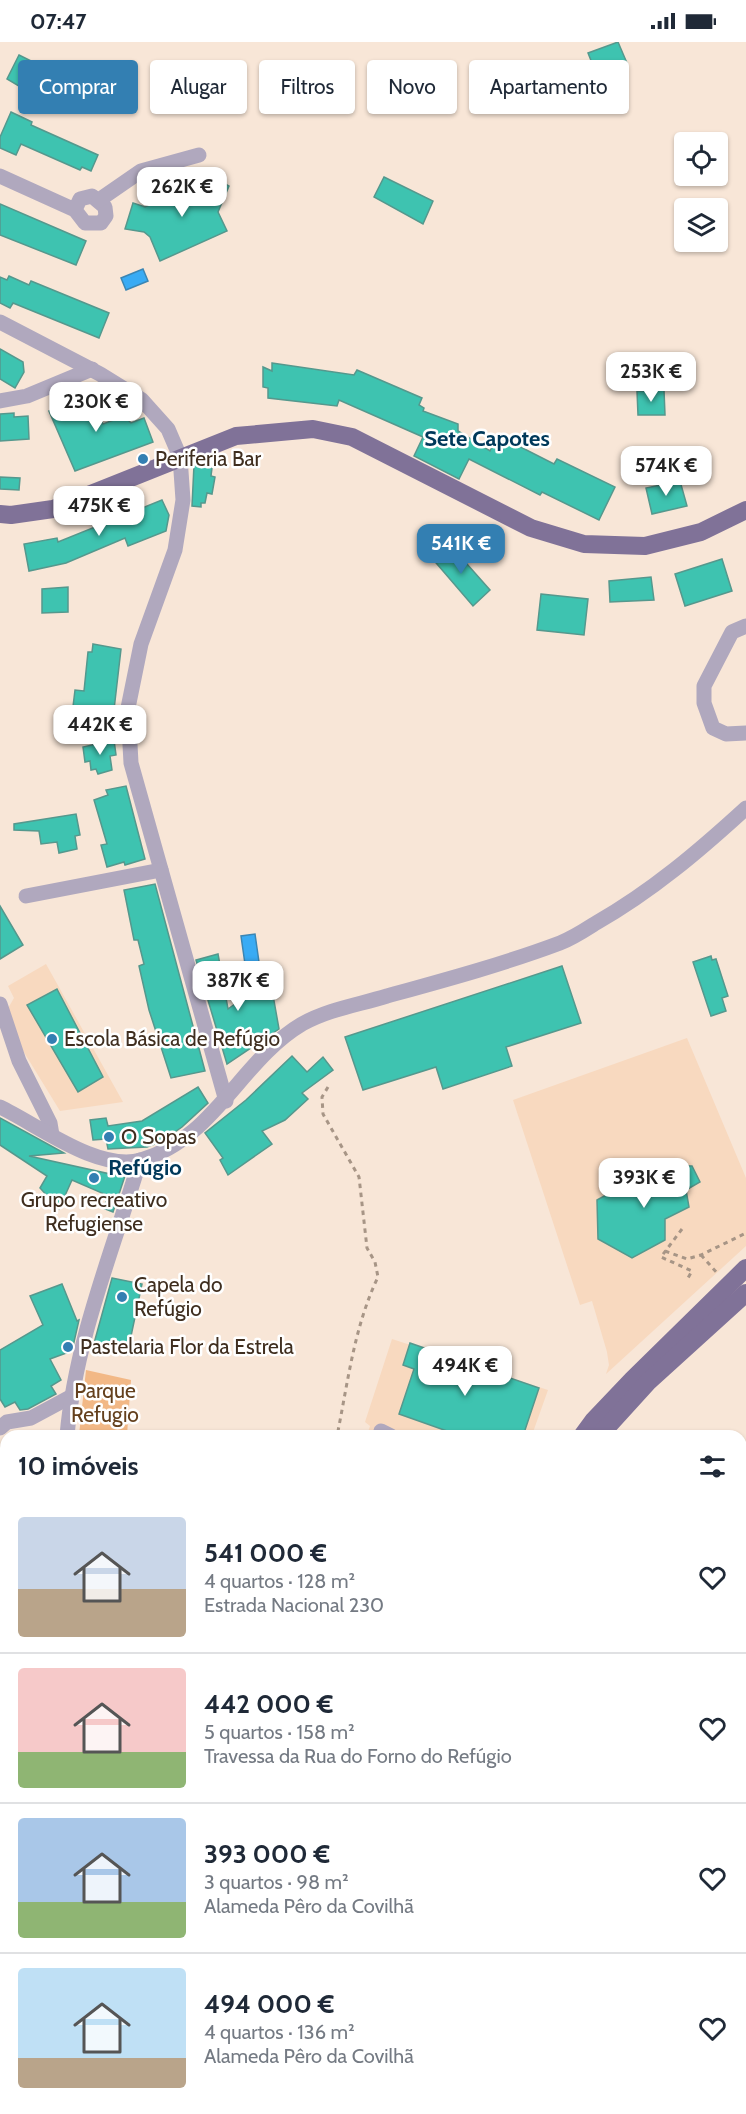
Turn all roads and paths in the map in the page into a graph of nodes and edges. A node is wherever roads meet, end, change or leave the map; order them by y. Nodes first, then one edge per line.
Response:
1 (199, 155) dead end
2 (0, 176) edge
3 (99, 200) junction
4 (75, 210) junction
5 (0, 322) edge
6 (92, 369) junction
7 (0, 401) edge
8 (180, 457) junction
9 (746, 510) edge
10 (0, 514) edge
11 (746, 626) edge
12 (746, 734) edge
13 (746, 808) edge
14 (161, 870) junction
15 (26, 896) dead end
16 (0, 1004) edge
17 (328, 1088) dead end
18 (226, 1101) junction
19 (0, 1107) edge
20 (52, 1135) junction
21 (140, 1160) junction
22 (682, 1229) dead end
23 (746, 1233) edge
24 (665, 1251) junction
25 (746, 1268) edge
26 (688, 1278) dead end
27 (746, 1293) edge
28 (72, 1396) junction
29 (0, 1428) edge
30 (68, 1430) edge
31 (338, 1430) edge
32 (586, 1430) edge
33 (605, 1430) edge

1 - 3 street
2 - 4 street
3 - 4 street
3 - 4 street
5 - 6 street
6 - 7 street
6 - 8 street
8 - 9 main road
8 - 10 main road
8 - 14 street
11 - 12 street
13 - 18 street
14 - 15 street
14 - 18 street
16 - 20 street
17 - 31 path
18 - 21 street
19 - 20 street
20 - 21 street
21 - 28 street
22 - 24 path
23 - 24 path
24 - 26 path
25 - 32 main road
27 - 33 main road
28 - 29 street
28 - 30 street

